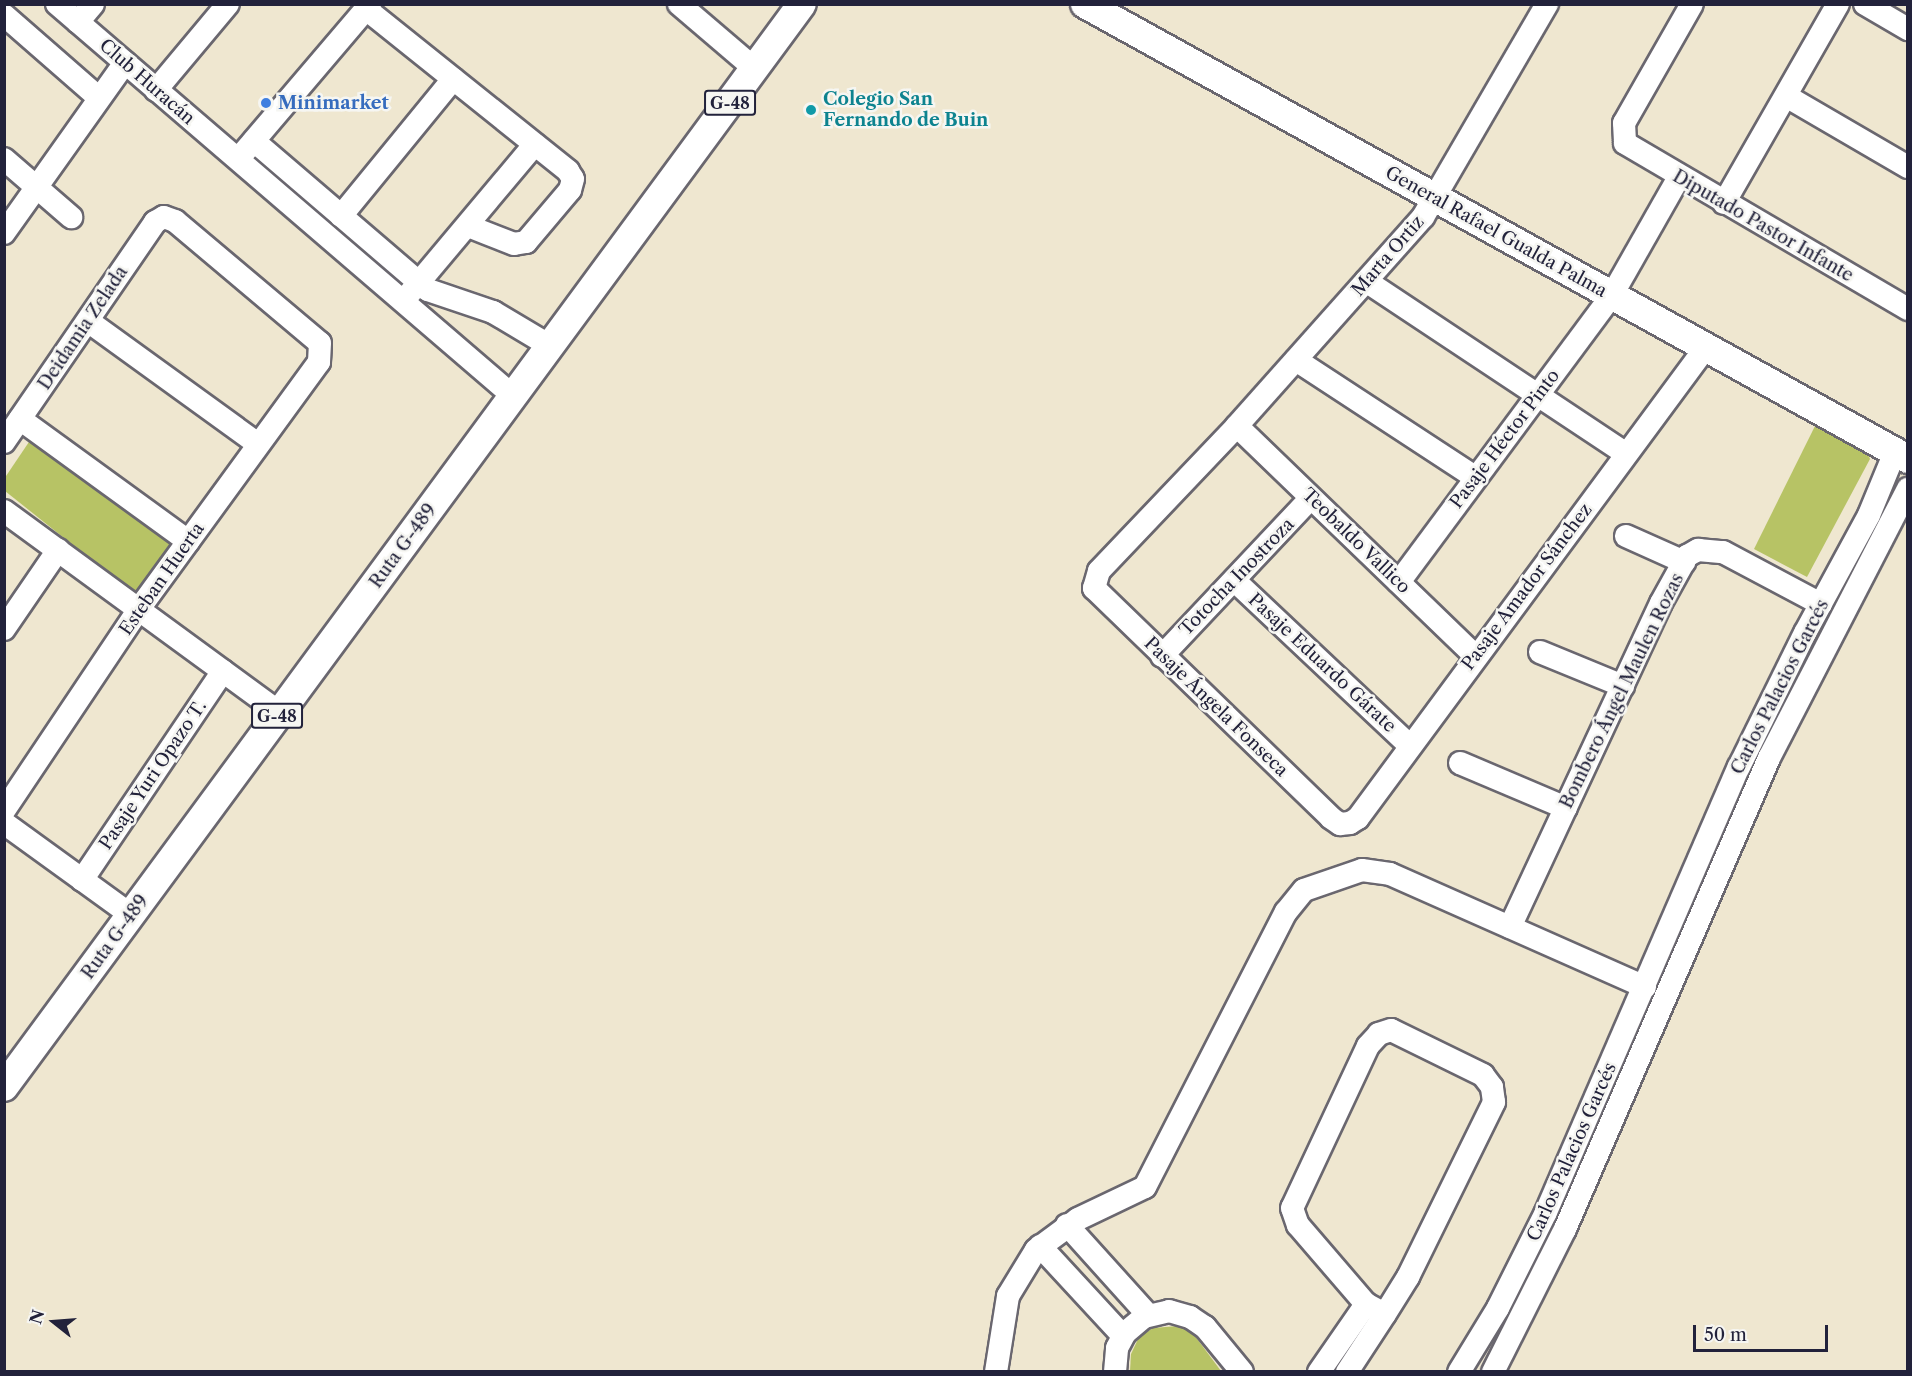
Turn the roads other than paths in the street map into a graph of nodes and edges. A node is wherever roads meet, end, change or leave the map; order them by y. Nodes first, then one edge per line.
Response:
1 (57, 4) edge
2 (93, 4) edge
3 (228, 4) edge
4 (679, 4) edge
5 (802, 4) edge
6 (1085, 4) edge
7 (1547, 4) edge
8 (1692, 4) edge
9 (1838, 4) edge
10 (1865, 4) edge
11 (368, 7) edge
12 (4, 15) edge
13 (78, 22) junction
14 (1908, 29) edge
15 (125, 63) junction
16 (755, 69) junction
17 (453, 79) junction
18 (156, 90) junction
19 (1786, 96) junction
20 (98, 97) junction
21 (254, 141) junction
22 (535, 144) junction
23 (4, 159) edge
24 (237, 159) junction
25 (1908, 167) edge
26 (1679, 177) junction
27 (36, 187) junction
28 (1435, 199) junction
29 (1724, 203) junction
30 (341, 216) junction
31 (71, 217) dead end
32 (468, 226) junction
33 (4, 233) edge
34 (1366, 281) junction
35 (419, 282) junction
36 (1612, 295) junction
37 (404, 302) junction
38 (1908, 309) edge
39 (88, 321) junction
40 (550, 346) junction
41 (1706, 347) junction
42 (322, 349) joint
43 (1296, 360) junction
44 (1538, 395) junction
45 (513, 396) junction
46 (20, 419) junction
47 (1237, 426) junction
48 (4, 442) edge
49 (258, 444) junction
50 (1626, 454) junction
51 (1901, 456) edge
52 (1476, 478) junction
53 (1908, 489) edge
54 (1311, 498) junction
55 (4, 511) edge
56 (1626, 536) dead end
57 (188, 542) junction
58 (58, 550) junction
59 (1684, 562) junction
60 (1234, 579) junction
61 (1399, 582) junction
62 (1093, 583) joint
63 (1821, 604) junction
64 (139, 609) junction
65 (4, 629) edge
66 (1540, 652) dead end
67 (1162, 656) junction
68 (1476, 656) junction
69 (223, 671) junction
70 (1623, 686) junction
71 (280, 712) junction
72 (1410, 746) junction
73 (1460, 763) dead end
74 (1566, 808) junction
75 (4, 811) edge
76 (4, 823) edge
77 (1345, 824) joint
78 (82, 879) junction
79 (131, 915) junction
80 (1671, 926) junction
81 (1510, 927) junction
82 (1693, 936) junction
83 (1645, 987) junction
84 (4, 1087) edge
85 (1067, 1225) junction
86 (1040, 1246) junction
87 (1376, 1309) junction
88 (1148, 1315) junction
89 (1123, 1336) junction
90 (996, 1371) edge
91 (1115, 1371) edge
92 (1242, 1371) edge
93 (1319, 1371) edge
94 (1347, 1371) edge
95 (1459, 1371) edge
96 (1493, 1371) edge

1 - 13 street, Club Huracán
2 - 13 street
3 - 18 street
4 - 16 street
5 - 16 main road, Ruta G-489 / G-48
6 - 28 main road, General Rafael Gualda Palma
7 - 28 street, Marta Ortiz
8 - 26 street, Diputado Pastor Infante
9 - 19 street
10 - 14 street
11 - 17 street
11 - 21 street
12 - 20 street
13 - 15 street, Club Huracán
15 - 18 street, Club Huracán
15 - 20 street
16 - 40 main road, Ruta G-489 / G-48
17 - 22 street
17 - 30 street
18 - 24 street, Club Huracán
19 - 25 street
19 - 29 street
20 - 27 street
21 - 24 street
21 - 30 street
22 - 32 street
22 - 32 street
23 - 27 street
24 - 37 street, Club Huracán
26 - 29 street, Diputado Pastor Infante
26 - 36 street, Pasaje Héctor Pinto
27 - 31 street
27 - 33 street
28 - 34 street, Marta Ortiz
28 - 36 main road, General Rafael Gualda Palma
29 - 38 street, Diputado Pastor Infante
30 - 35 street
32 - 35 street
34 - 43 street, Marta Ortiz
34 - 44 street
35 - 37 street
35 - 40 street
36 - 41 main road, General Rafael Gualda Palma
36 - 44 street, Pasaje Héctor Pinto
37 - 45 street, Club Huracán
39 - 42 street, Deidamia Zelada
39 - 46 street, Deidamia Zelada
39 - 49 street
40 - 45 main road, Ruta G-489 / G-48
41 - 50 street, Pasaje Amador Sánchez
41 - 51 main road, General Rafael Gualda Palma
42 - 49 street, Esteban Huerta
43 - 47 street, Marta Ortiz
43 - 52 street
44 - 50 street
44 - 52 street, Pasaje Héctor Pinto
45 - 71 main road, Ruta G-489 / G-48
46 - 48 street, Deidamia Zelada
46 - 57 street
47 - 54 street, Teobaldo Vallico
47 - 62 street, Marta Ortiz
49 - 57 street, Esteban Huerta
50 - 68 street, Pasaje Amador Sánchez
51 - 63 street, Carlos Palacios Garcés
52 - 61 street, Pasaje Héctor Pinto
53 - 82 street, Carlos Palacios Garcés
54 - 60 street, Totocha Inostroza
54 - 61 street, Teobaldo Vallico
55 - 58 street
56 - 59 street
57 - 64 street, Esteban Huerta
58 - 64 street
58 - 65 street
59 - 63 street, Bombero Ángel Maulen Rozas
59 - 70 street, Bombero Ángel Maulen Rozas
60 - 67 street, Totocha Inostroza
60 - 72 street, Pasaje Eduardo Gárate
61 - 68 street, Teobaldo Vallico
62 - 67 street, Pasaje Ángela Fonseca
63 - 80 street, Carlos Palacios Garcés
64 - 69 street
64 - 75 street, Esteban Huerta
66 - 70 street
67 - 77 street, Pasaje Ángela Fonseca
68 - 72 street, Pasaje Amador Sánchez
69 - 71 street
69 - 78 street, Pasaje Yuri Opazo T.
70 - 74 street, Bombero Ángel Maulen Rozas
71 - 79 main road, Ruta G-489 / G-48
72 - 77 street, Pasaje Amador Sánchez
73 - 74 street
74 - 81 street, Bombero Ángel Maulen Rozas
76 - 78 street
78 - 79 street
79 - 84 main road, Ruta G-489 / G-48
80 - 82 street
80 - 83 street, Carlos Palacios Garcés
81 - 83 street
81 - 85 street
82 - 96 street, Carlos Palacios Garcés
83 - 95 street, Carlos Palacios Garcés
85 - 86 street
85 - 88 street
86 - 89 street
86 - 90 street
87 - 87 street
87 - 93 street
87 - 94 street
88 - 89 street
88 - 92 street
89 - 91 street

